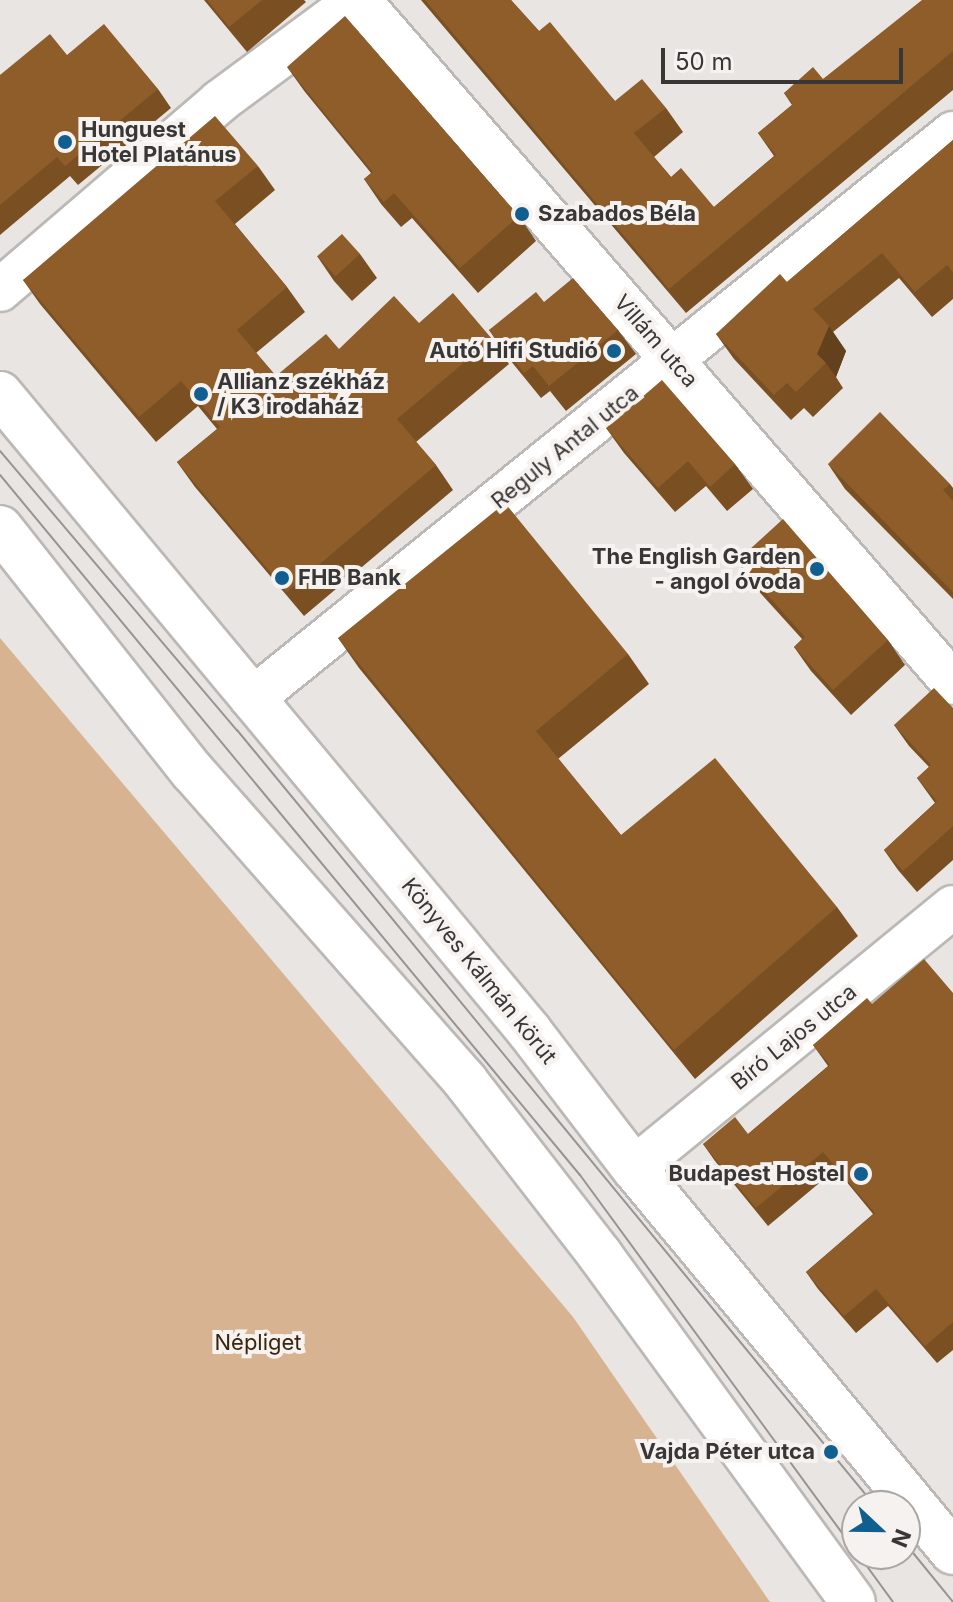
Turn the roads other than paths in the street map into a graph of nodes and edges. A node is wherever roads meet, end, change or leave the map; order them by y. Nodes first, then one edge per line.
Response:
1 (358, 0) edge
2 (953, 133) edge
3 (0, 290) edge
4 (673, 360) junction
5 (0, 394) edge
6 (0, 528) edge
7 (953, 683) edge
8 (252, 699) junction
9 (953, 907) edge
10 (634, 1168) junction
11 (953, 1552) edge
12 (853, 1602) edge

1 - 3 street
1 - 4 street, Villám utca
2 - 4 street, Reguly Antal utca
4 - 7 street, Villám utca
4 - 8 street, Reguly Antal utca
5 - 8 main road, Könyves Kálmán körút
6 - 12 main road
8 - 10 main road, Könyves Kálmán körút
9 - 10 street, Bíró Lajos utca
10 - 11 main road, Könyves Kálmán körút

